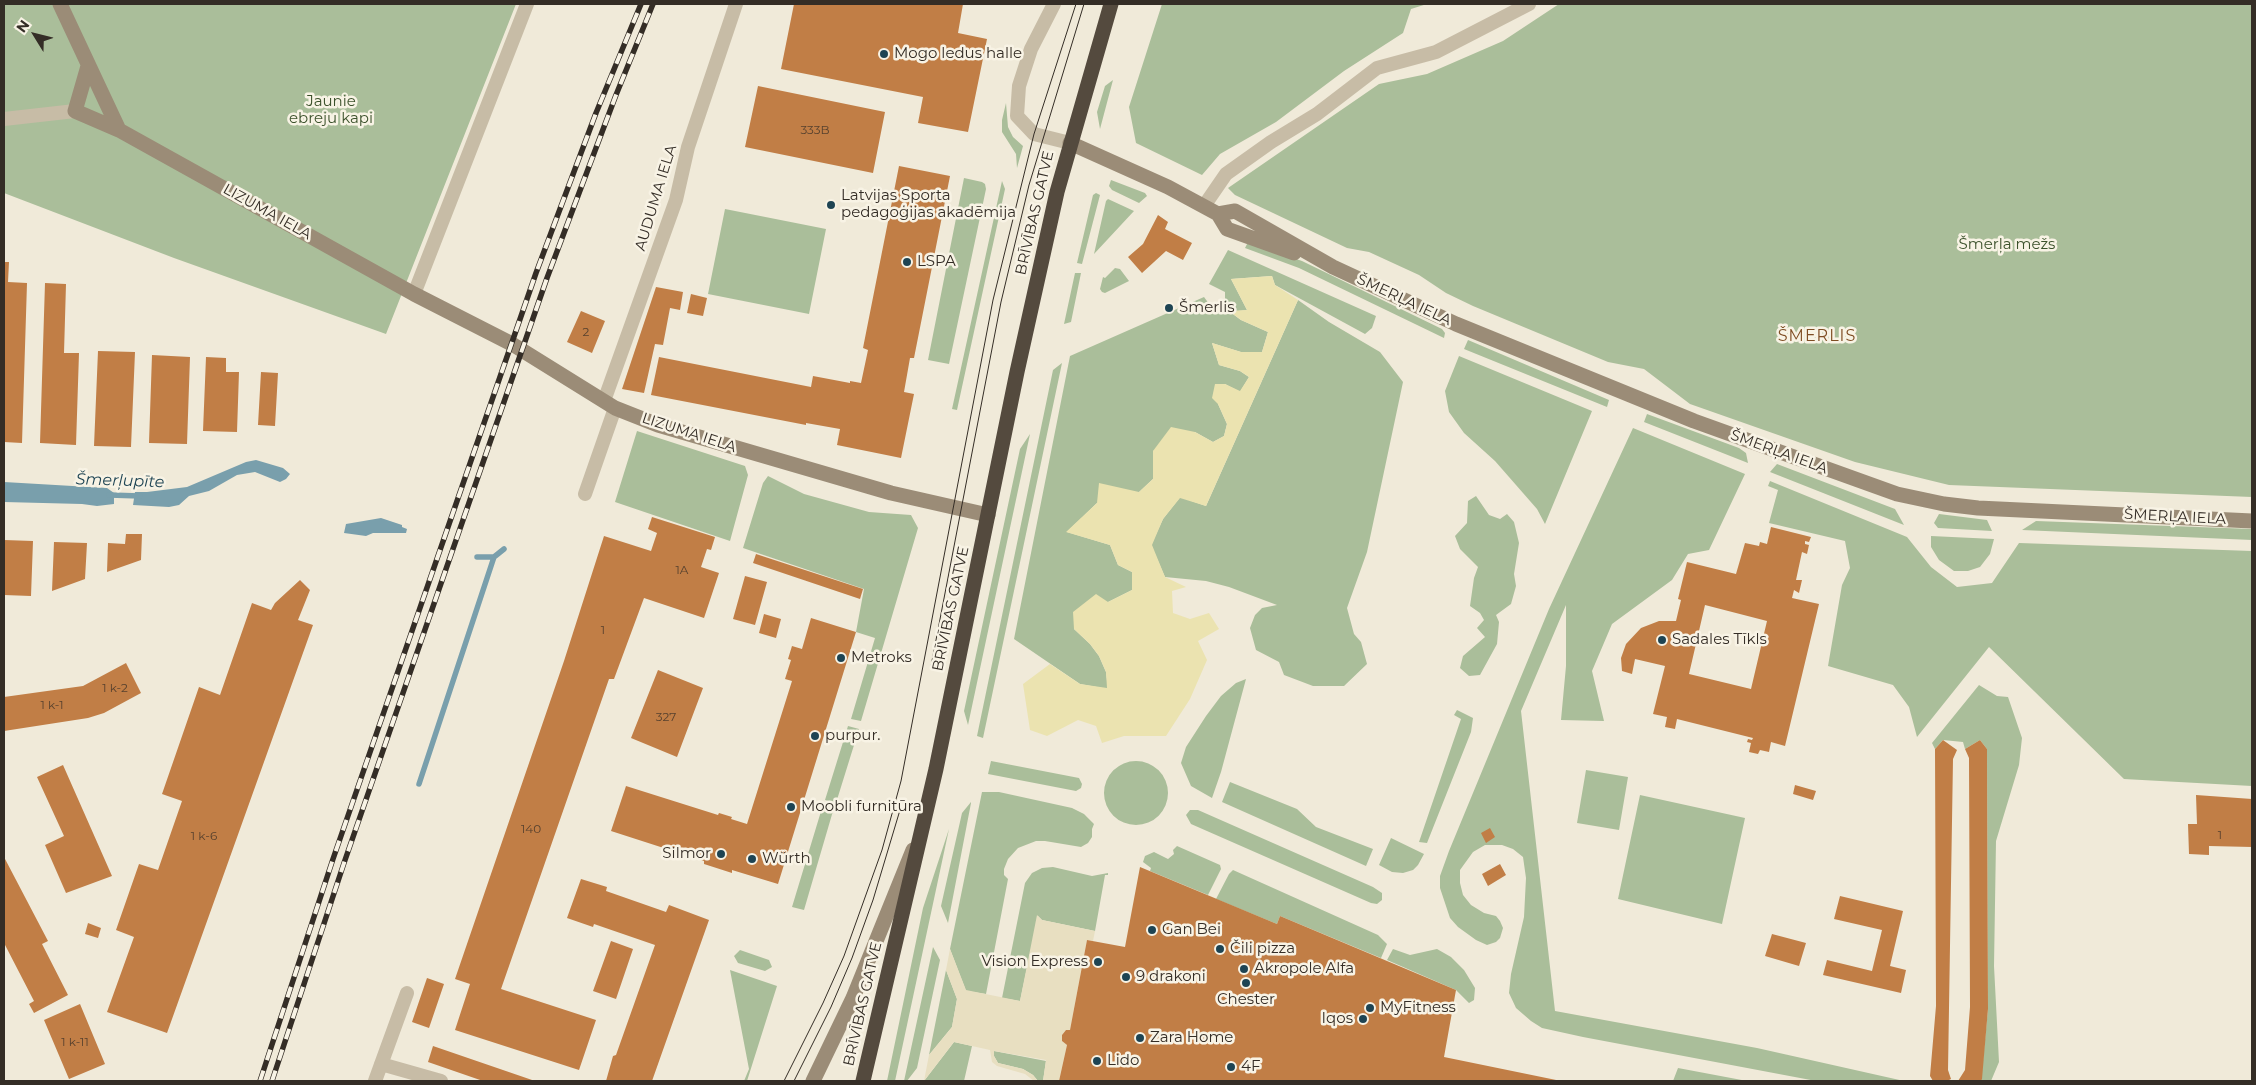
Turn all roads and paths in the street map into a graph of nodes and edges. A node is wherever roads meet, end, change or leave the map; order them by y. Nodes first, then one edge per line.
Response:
1 (60, 4) edge
2 (527, 4) edge
3 (736, 4) edge
4 (1054, 4) edge
5 (1111, 4) edge
6 (1529, 4) edge
7 (88, 66) junction
8 (75, 111) junction
9 (4, 119) edge
10 (119, 130) junction
11 (1070, 143) junction
12 (1204, 206) junction
13 (414, 294) junction
14 (610, 405) junction
15 (585, 494) dead end
16 (988, 515) junction
17 (2252, 521) edge
18 (921, 830) junction
19 (407, 993) dead end
20 (381, 1064) junction
21 (375, 1081) edge
22 (440, 1081) edge
23 (813, 1081) edge
24 (862, 1081) edge

1 - 7 street
2 - 13 street
3 - 14 street, AUDUMA IELA
4 - 11 street, BRĪVĪBAS GATVE
5 - 11 highway, BRĪVĪBAS GATVE
6 - 12 street
7 - 8 street
7 - 10 street
8 - 9 street, LIZUMA IELA
8 - 10 street, LIZUMA IELA
10 - 13 street, LIZUMA IELA
11 - 12 street, ŠMERĻA IELA
11 - 16 highway, BRĪVĪBAS GATVE
12 - 17 street, ŠMERĻA IELA
13 - 14 street, LIZUMA IELA
14 - 15 street, AUDUMA IELA
14 - 16 street, LIZUMA IELA
16 - 18 highway, BRĪVĪBAS GATVE
18 - 23 street
18 - 24 highway, BRĪVĪBAS GATVE
19 - 20 street
20 - 21 street
20 - 22 street

